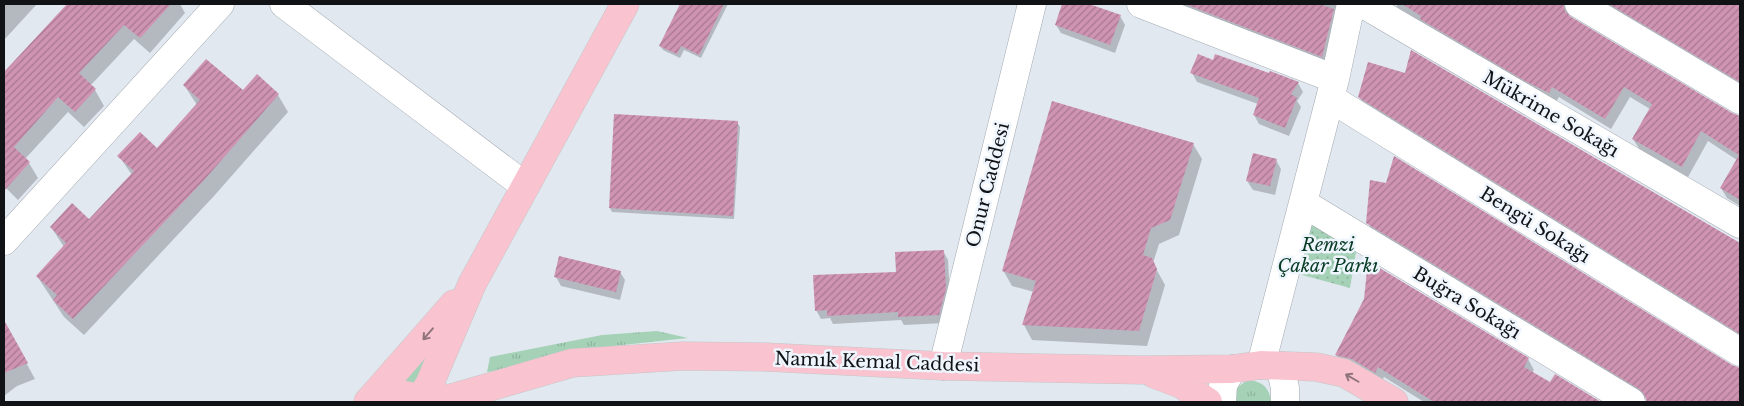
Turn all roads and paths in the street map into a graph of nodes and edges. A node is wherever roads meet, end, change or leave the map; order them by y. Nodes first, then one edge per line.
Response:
1 (220, 4) edge
2 (284, 4) edge
3 (625, 4) edge
4 (1032, 4) edge
5 (1141, 4) edge
6 (1351, 4) edge
7 (1363, 4) edge
8 (1579, 4) edge
9 (1332, 88) junction
10 (1740, 100) edge
11 (525, 186) junction
12 (1303, 203) junction
13 (1740, 224) edge
14 (4, 241) edge
15 (472, 284) junction
16 (1740, 352) edge
17 (610, 361) junction
18 (943, 366) junction
19 (1270, 366) junction
20 (1232, 369) junction
21 (1143, 370) junction
22 (400, 400) edge
23 (494, 402) edge
24 (1208, 402) edge
25 (1222, 402) edge
26 (1285, 402) edge
27 (1394, 402) edge
28 (1631, 402) edge

1 - 14 street
2 - 11 street
3 - 11 main road
4 - 18 street, Onur Caddesi
5 - 9 street, Bengü Sokağı
6 - 9 street
7 - 13 street, Mükrime Sokağı
8 - 10 street
9 - 12 street
9 - 16 street, Bengü Sokağı
11 - 15 main road
12 - 19 street
12 - 28 street, Buğra Sokağı
15 -> 22 main road
15 - 22 main road
17 - 18 main road, Namık Kemal Caddesi
17 - 22 main road, Namık Kemal Caddesi
17 - 23 main road, Namık Kemal Caddesi
18 - 21 main road, Namık Kemal Caddesi
19 - 20 main road, Namık Kemal Caddesi
19 - 26 street
27 -> 19 main road, Namık Kemal Caddesi
20 - 21 main road, Namık Kemal Caddesi
20 - 25 street
21 - 24 main road

